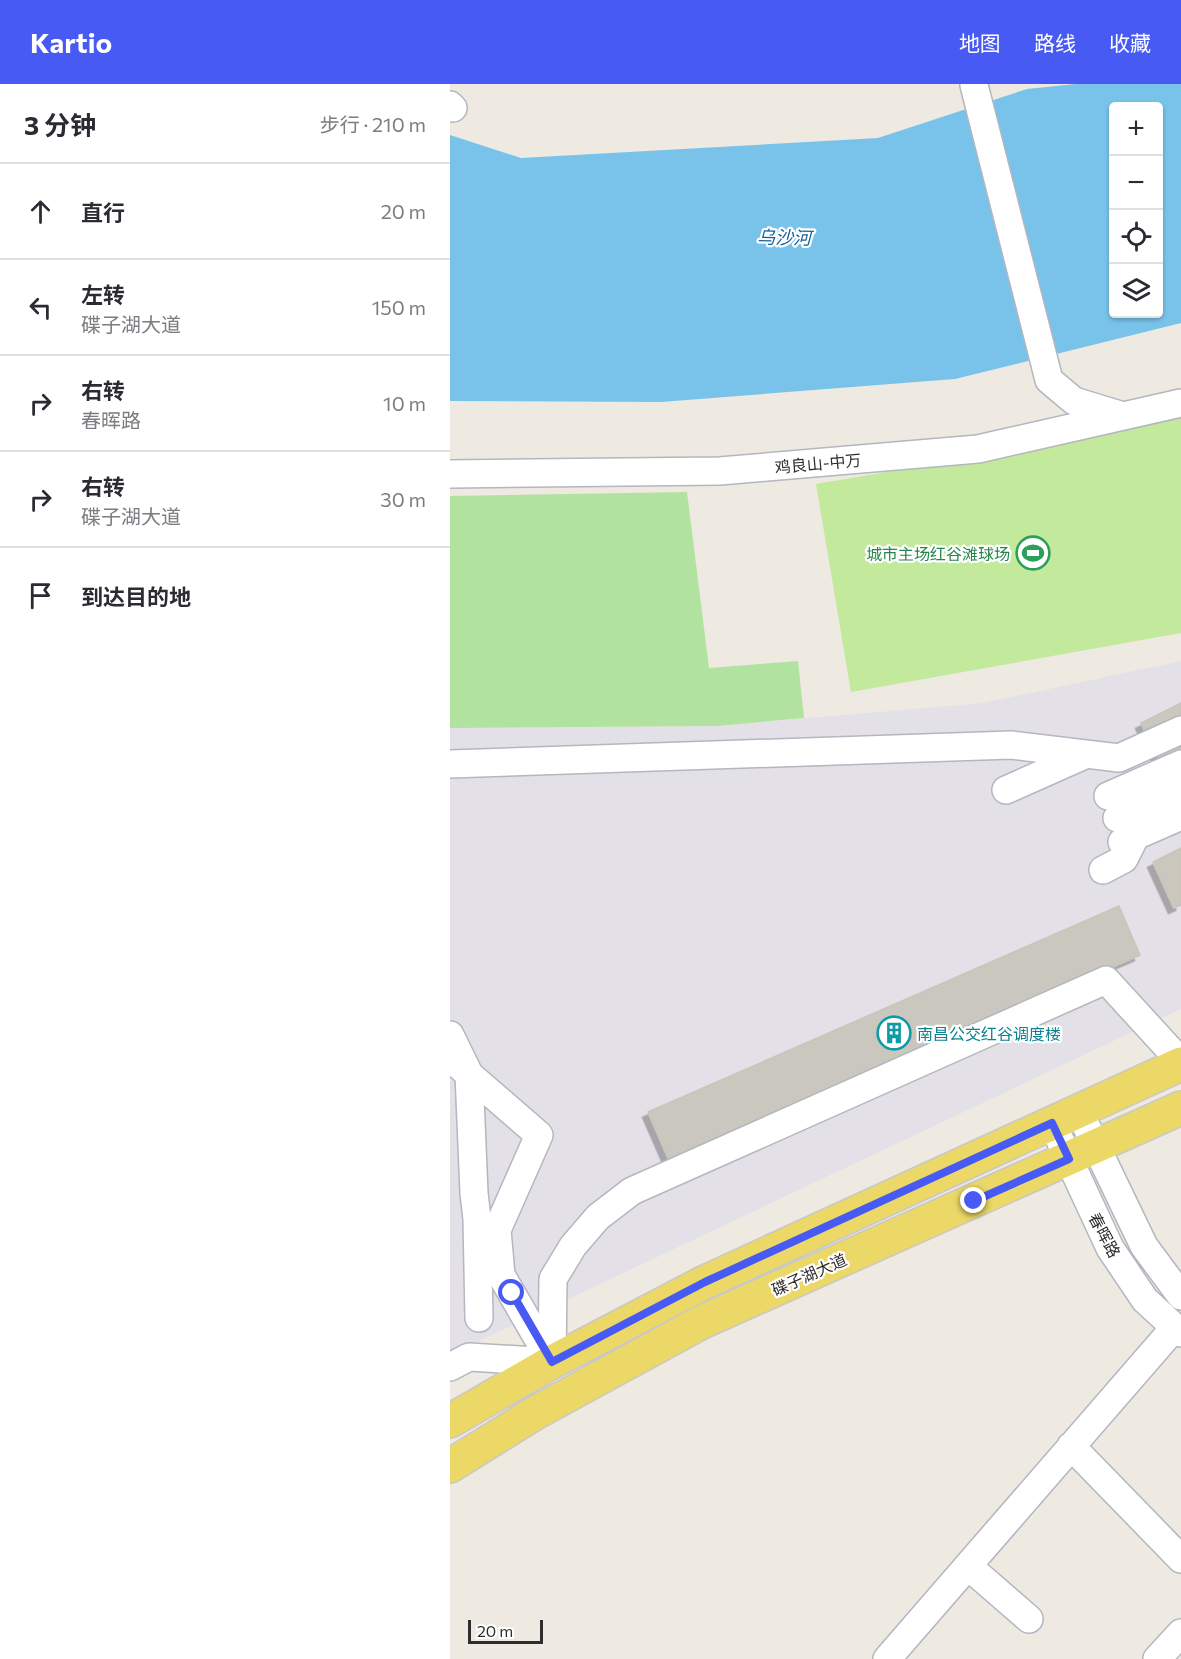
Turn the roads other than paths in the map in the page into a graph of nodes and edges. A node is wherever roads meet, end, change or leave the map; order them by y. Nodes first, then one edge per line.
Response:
1 (974, 85) edge
2 (1181, 403) edge
3 (1124, 416) junction
4 (450, 474) edge
5 (1181, 730) edge
6 (1087, 754) junction
7 (450, 764) edge
8 (1181, 764) edge
9 (1005, 790) dead end
10 (1181, 790) edge
11 (1181, 816) edge
12 (1121, 823) junction
13 (1103, 870) dead end
14 (450, 1035) edge
15 (1181, 1063) edge
16 (460, 1066) edge
17 (1181, 1108) edge
18 (1066, 1117) junction
19 (1082, 1152) junction
20 (1181, 1296) edge
21 (480, 1318) dead end
22 (1178, 1330) edge
23 (552, 1362) junction
24 (450, 1367) edge
25 (450, 1421) edge
26 (1071, 1446) junction
27 (450, 1466) edge
28 (1181, 1559) edge
29 (968, 1566) junction
30 (1029, 1619) dead end
31 (1181, 1633) edge
32 (887, 1659) edge
33 (1157, 1659) edge

1 - 3 street
2 - 3 street, 鸡良山-中万
3 - 4 street, 鸡良山-中万
5 - 6 street
6 - 7 street
6 - 9 street
8 - 12 street
10 - 12 street
11 - 12 street
12 - 13 street
14 - 16 street
15 - 18 main road
15 - 23 street
16 - 21 street
16 - 23 street
17 - 19 main road, 碟子湖大道
18 - 19 street, 春晖路
18 - 23 main road
19 - 20 street, 春晖路
19 - 22 street, 春晖路
19 - 27 main road, 碟子湖大道
22 - 26 street
23 - 24 street
23 - 25 main road
26 - 28 street
26 - 29 street
29 - 30 street
29 - 32 street
31 - 33 street

